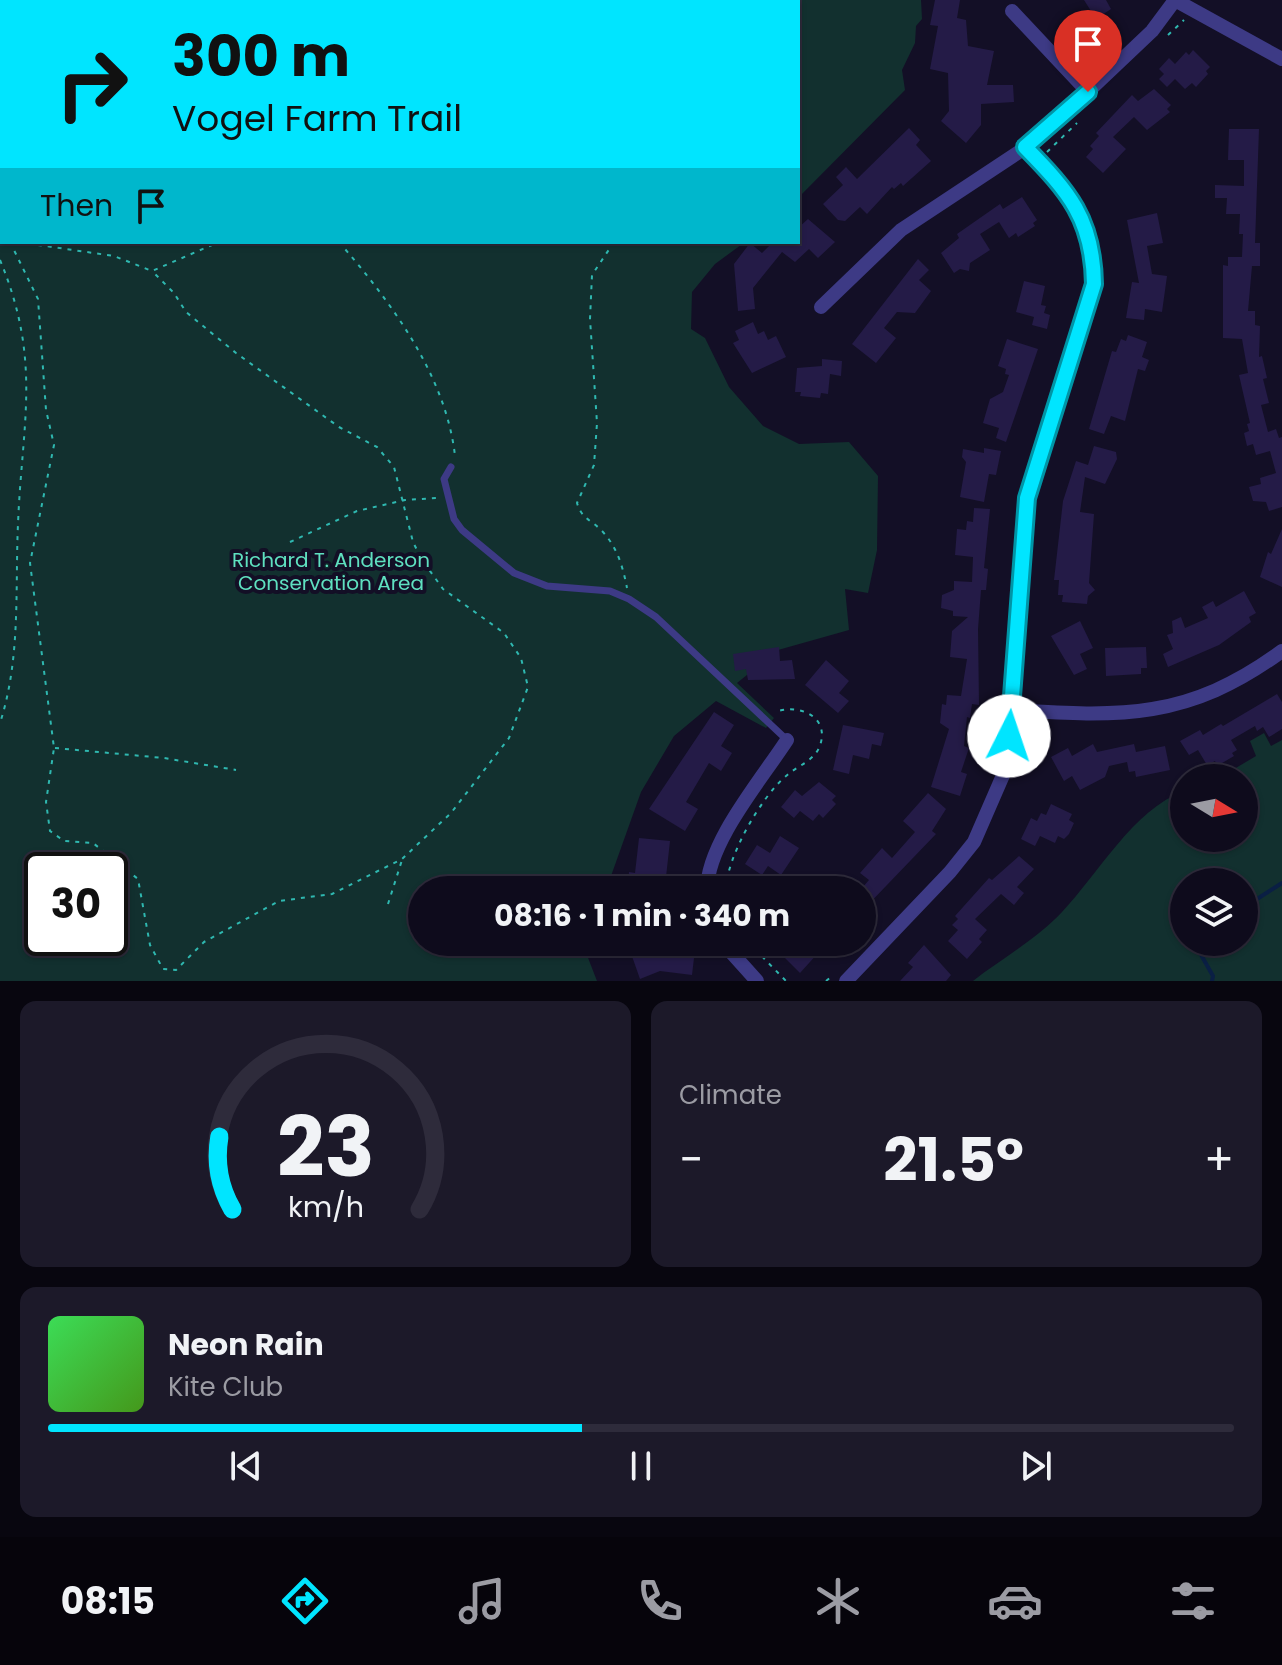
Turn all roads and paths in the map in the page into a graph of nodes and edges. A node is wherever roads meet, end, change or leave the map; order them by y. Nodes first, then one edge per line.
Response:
1 (1175, 0) edge
2 (1012, 11) dead end
3 (1282, 59) edge
4 (1088, 92) junction
5 (1025, 147) junction
6 (11, 244) edge
7 (32, 244) edge
8 (218, 244) edge
9 (341, 244) edge
10 (613, 244) edge
11 (0, 260) edge
12 (152, 271) junction
13 (821, 307) dead end
14 (451, 467) joint
15 (447, 496) junction
16 (405, 500) junction
17 (290, 542) dead end
18 (629, 599) junction
19 (1282, 651) edge
20 (1011, 710) junction
21 (0, 723) edge
22 (787, 740) joint
23 (54, 748) junction
24 (236, 770) dead end
25 (402, 859) junction
26 (709, 876) edge
27 (388, 904) dead end
28 (735, 956) edge
29 (762, 956) edge
30 (757, 981) edge
31 (786, 981) edge
32 (846, 981) edge

1 - 3 street
1 - 4 street
2 - 4 street
4 - 5 street
5 - 13 street
5 - 20 street
6 - 23 path
7 - 12 path
8 - 12 path
9 - 14 path
10 - 18 path
11 - 21 path
12 - 16 path
14 - 15 lane
15 - 16 path
15 - 18 lane
16 - 17 path
16 - 25 path
18 - 22 lane
19 - 20 street
20 - 32 street
22 - 26 street
23 - 24 path
23 - 25 path
25 - 27 path
28 - 30 street
29 - 31 path

